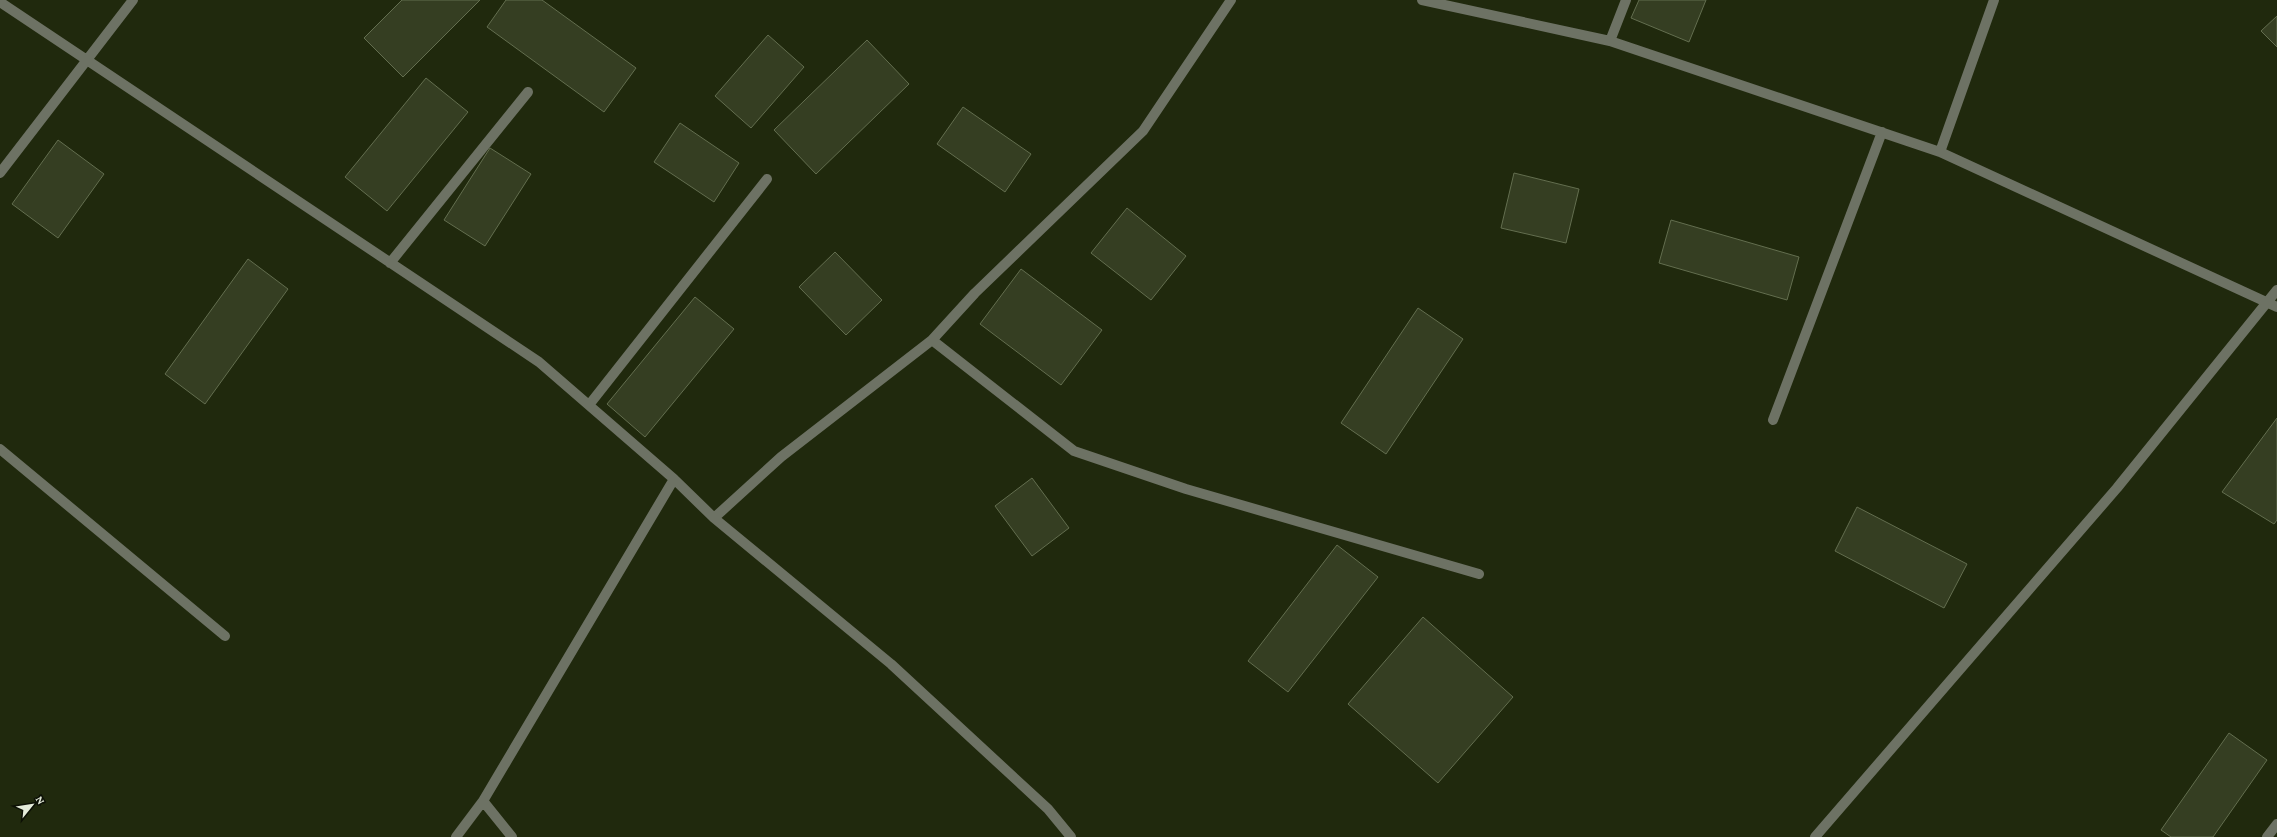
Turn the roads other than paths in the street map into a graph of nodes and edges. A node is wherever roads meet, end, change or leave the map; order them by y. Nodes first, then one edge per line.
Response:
1 (133, 0) edge
2 (1231, 0) edge
3 (1422, 0) edge
4 (1626, 0) edge
5 (1994, 0) edge
6 (0, 2) edge
7 (1610, 41) junction
8 (86, 61) junction
9 (528, 92) dead end
10 (1882, 132) junction
11 (1940, 152) junction
12 (0, 173) edge
13 (767, 179) dead end
14 (390, 263) junction
15 (2277, 290) edge
16 (2273, 304) edge
17 (932, 340) junction
18 (589, 405) junction
19 (1773, 420) dead end
20 (0, 449) edge
21 (674, 479) junction
22 (714, 518) junction
23 (1479, 574) dead end
24 (225, 636) dead end
25 (483, 801) junction
26 (2277, 824) edge
27 (456, 837) edge
28 (512, 837) edge
29 (1071, 837) edge
30 (1815, 837) edge
31 (2266, 837) edge

1 - 8 street
2 - 17 street
3 - 7 street
4 - 7 street
5 - 11 street
6 - 8 street
7 - 10 street
8 - 12 street
8 - 14 street
9 - 14 street
10 - 11 street
10 - 19 street
11 - 16 street
13 - 18 street
14 - 18 street
15 - 16 street
16 - 30 street
17 - 22 street
17 - 23 street
18 - 21 street
20 - 24 street
21 - 22 street
21 - 25 street
22 - 29 street
25 - 27 street
25 - 28 street
26 - 31 street

